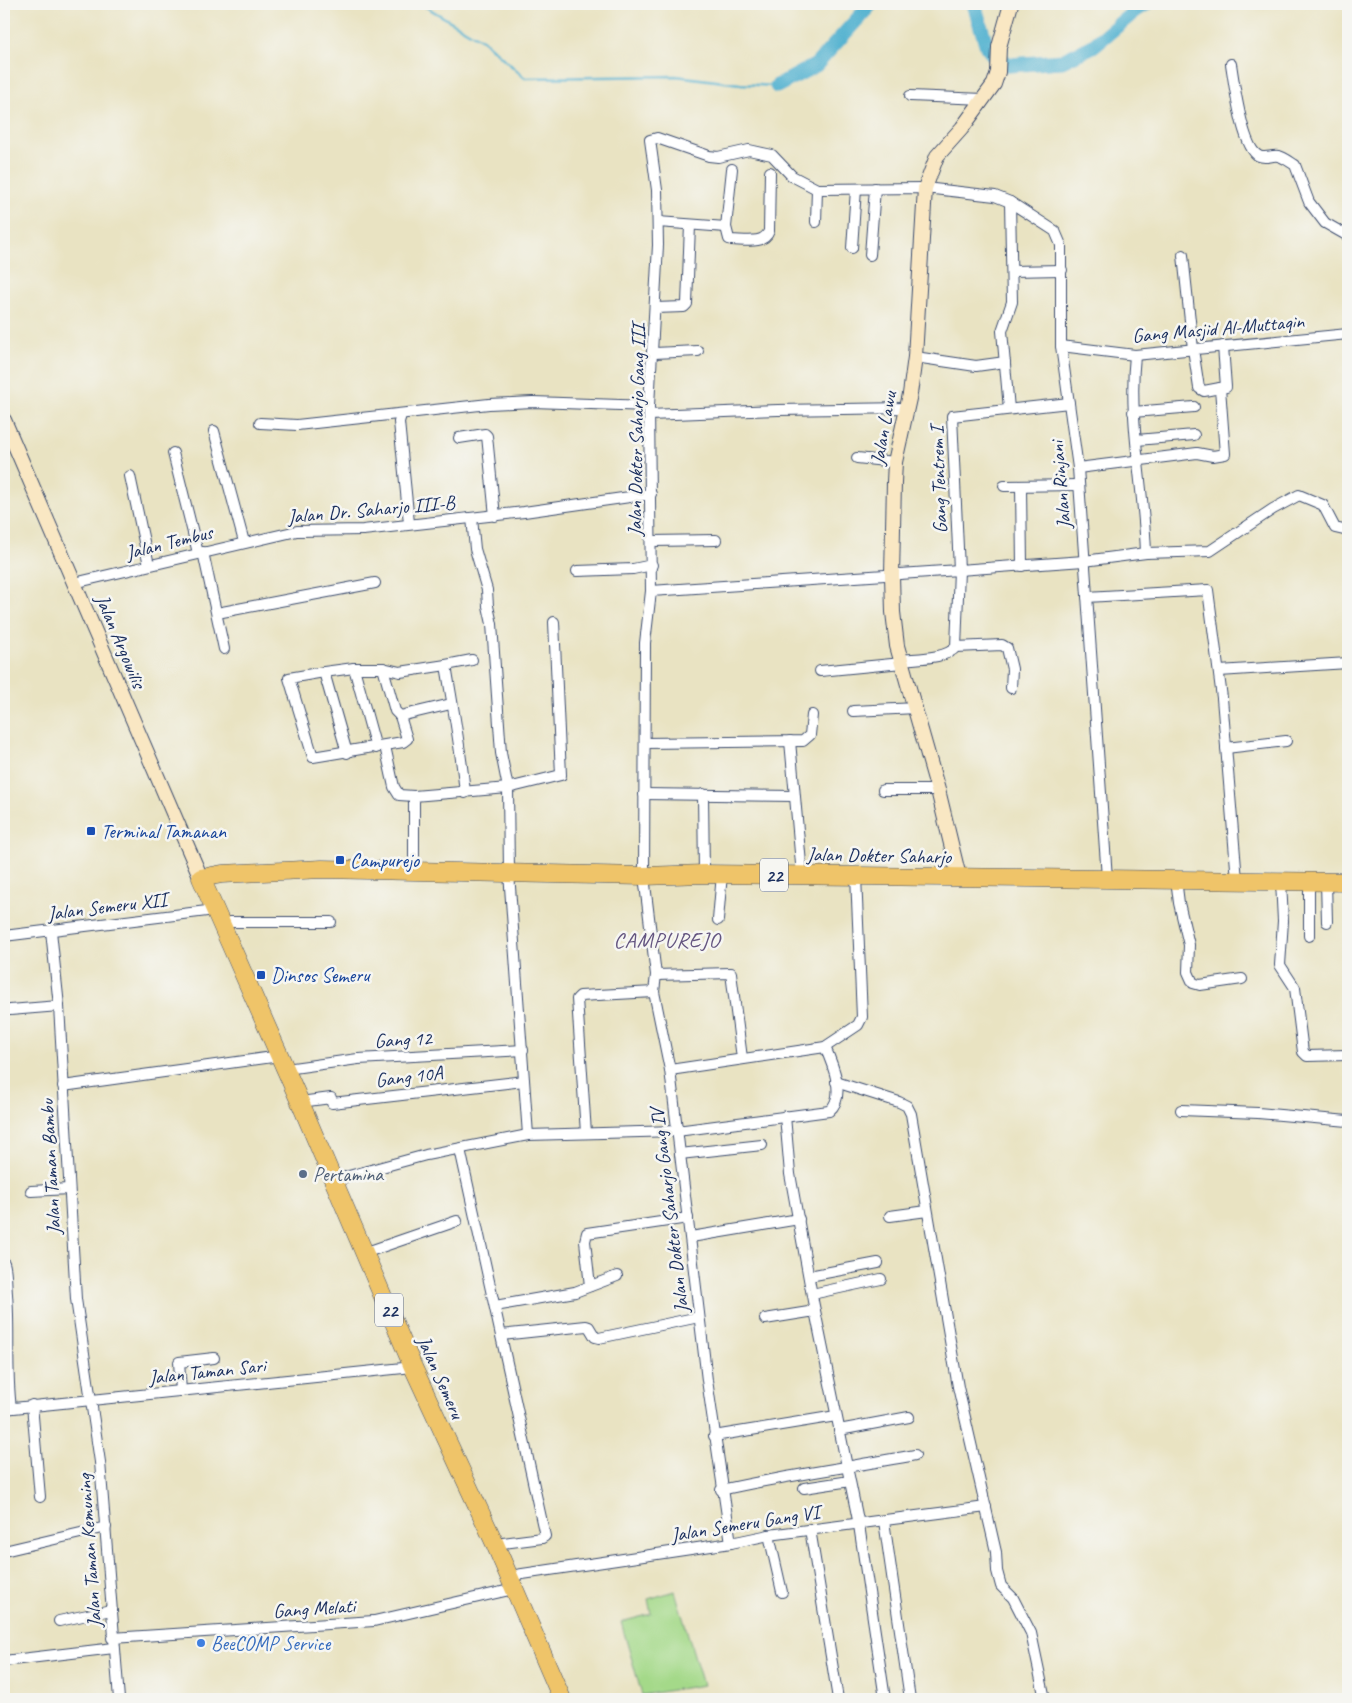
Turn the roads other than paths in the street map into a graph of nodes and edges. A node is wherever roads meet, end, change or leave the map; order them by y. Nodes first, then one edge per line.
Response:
1 (1011, 4) edge
2 (1231, 64) dead end
3 (910, 96) dead end
4 (984, 99) junction
5 (732, 169) dead end
6 (770, 172) dead end
7 (875, 188) junction
8 (925, 188) junction
9 (817, 189) junction
10 (856, 189) junction
11 (1010, 202) junction
12 (658, 222) junction
13 (816, 222) dead end
14 (690, 225) junction
15 (726, 227) junction
16 (1348, 236) edge
17 (852, 248) dead end
18 (870, 255) dead end
19 (1184, 255) dead end
20 (1062, 270) junction
21 (1012, 271) junction
22 (655, 308) junction
23 (1348, 334) edge
24 (1061, 346) junction
25 (1223, 346) junction
26 (1192, 348) junction
27 (698, 351) dead end
28 (654, 353) junction
29 (1134, 355) junction
30 (915, 357) junction
31 (1005, 362) junction
32 (1220, 388) junction
33 (1069, 403) junction
34 (907, 408) junction
35 (1194, 408) dead end
36 (1009, 409) junction
37 (649, 410) junction
38 (1133, 412) junction
39 (401, 415) junction
40 (4, 420) edge
41 (260, 423) dead end
42 (214, 431) dead end
43 (1194, 435) dead end
44 (458, 438) dead end
45 (1137, 440) junction
46 (173, 453) dead end
47 (857, 458) dead end
48 (1139, 460) junction
49 (895, 462) junction
50 (1078, 468) junction
51 (130, 476) dead end
52 (1079, 485) junction
53 (1004, 486) dead end
54 (1021, 486) junction
55 (651, 494) junction
56 (495, 516) junction
57 (472, 518) junction
58 (409, 523) junction
59 (1348, 531) edge
60 (273, 536) joint
61 (716, 540) dead end
62 (652, 541) junction
63 (244, 542) junction
64 (200, 553) junction
65 (1146, 553) junction
66 (1084, 561) junction
67 (652, 564) junction
68 (149, 565) junction
69 (1022, 566) junction
70 (958, 570) junction
71 (577, 571) dead end
72 (892, 575) junction
73 (74, 583) junction
74 (375, 583) dead end
75 (651, 591) junction
76 (1088, 597) junction
77 (217, 614) junction
78 (554, 622) dead end
79 (956, 646) junction
80 (224, 649) dead end
81 (472, 660) dead end
82 (902, 662) junction
83 (1348, 663) edge
84 (446, 665) junction
85 (354, 668) junction
86 (383, 668) junction
87 (820, 671) dead end
88 (1218, 671) junction
89 (324, 672) junction
90 (1011, 688) dead end
91 (451, 704) junction
92 (917, 708) junction
93 (853, 711) dead end
94 (812, 715) dead end
95 (400, 716) junction
96 (790, 741) junction
97 (1286, 741) dead end
98 (645, 743) junction
99 (380, 747) junction
100 (1226, 748) junction
101 (347, 753) junction
102 (508, 788) junction
103 (883, 790) dead end
104 (938, 790) junction
105 (465, 793) junction
106 (644, 794) junction
107 (703, 794) junction
108 (414, 796) junction
109 (794, 796) junction
110 (414, 871) junction
111 (509, 873) junction
112 (704, 874) junction
113 (722, 874) junction
114 (802, 875) junction
115 (644, 876) junction
116 (856, 876) junction
117 (959, 877) junction
118 (201, 878) junction
119 (1107, 878) junction
120 (1176, 879) junction
121 (1238, 880) junction
122 (1281, 880) junction
123 (1309, 881) junction
124 (1326, 881) junction
125 (1348, 882) edge
126 (218, 916) junction
127 (718, 920) dead end
128 (332, 922) dead end
129 (1327, 922) dead end
130 (51, 931) junction
131 (4, 936) edge
132 (1309, 936) dead end
133 (656, 975) junction
134 (1242, 979) dead end
135 (654, 992) junction
136 (59, 1006) junction
137 (10, 1010) dead end
138 (825, 1047) junction
139 (523, 1050) junction
140 (1348, 1055) edge
141 (742, 1058) junction
142 (283, 1063) junction
143 (670, 1070) junction
144 (524, 1081) junction
145 (836, 1082) junction
146 (63, 1086) junction
147 (300, 1102) junction
148 (1181, 1110) dead end
149 (785, 1116) junction
150 (1348, 1121) edge
151 (678, 1131) junction
152 (586, 1133) junction
153 (528, 1135) junction
154 (762, 1145) dead end
155 (460, 1149) junction
156 (680, 1154) junction
157 (334, 1180) junction
158 (69, 1189) junction
159 (31, 1191) dead end
160 (927, 1211) junction
161 (890, 1216) dead end
162 (688, 1218) junction
163 (799, 1219) junction
164 (457, 1221) dead end
165 (691, 1237) junction
166 (364, 1253) junction
167 (878, 1262) dead end
168 (4, 1263) edge
169 (617, 1276) dead end
170 (809, 1276) junction
171 (881, 1279) dead end
172 (590, 1286) junction
173 (812, 1294) junction
174 (495, 1306) junction
175 (815, 1311) junction
176 (700, 1317) junction
177 (765, 1319) dead end
178 (501, 1335) junction
179 (214, 1358) dead end
180 (413, 1367) junction
181 (181, 1392) junction
182 (92, 1400) junction
183 (32, 1406) junction
184 (7, 1408) edge
185 (836, 1416) junction
186 (909, 1417) dead end
187 (839, 1430) junction
188 (714, 1436) junction
189 (915, 1455) dead end
190 (847, 1468) junction
191 (850, 1481) junction
192 (804, 1488) dead end
193 (722, 1490) junction
194 (40, 1496) dead end
195 (986, 1507) junction
196 (884, 1521) junction
197 (859, 1525) junction
198 (106, 1527) junction
199 (810, 1529) junction
200 (769, 1535) junction
201 (731, 1543) junction
202 (496, 1544) junction
203 (4, 1551) edge
204 (512, 1582) junction
205 (782, 1592) dead end
206 (111, 1610) junction
207 (59, 1621) dead end
208 (113, 1643) junction
209 (4, 1661) edge
210 (119, 1699) edge
211 (562, 1699) edge
212 (838, 1699) edge
213 (885, 1699) edge
214 (910, 1699) edge
215 (1045, 1699) edge

1 - 4 street, Jalan Lawu
2 - 16 street
3 - 4 street
4 - 8 street, Jalan Lawu
5 - 15 street
6 - 15 street
7 - 8 street, Jalan Rinjani
7 - 10 street, Jalan Rinjani
7 - 18 street
8 - 11 street, Jalan Rinjani
8 - 30 street, Jalan Lawu
9 - 10 street, Jalan Rinjani
9 - 12 street, Jalan Dokter Saharjo Gang III
9 - 13 street
10 - 17 street
11 - 20 street, Jalan Rinjani
11 - 21 street
12 - 14 street
12 - 22 street, Jalan Dokter Saharjo Gang III
14 - 15 street
14 - 22 street
19 - 26 street
20 - 21 street
20 - 24 street, Jalan Rinjani
21 - 31 street
22 - 28 street, Jalan Dokter Saharjo Gang III
23 - 25 street, Gang Masjid Al-Muttaqin
24 - 29 street, Gang Masjid Al-Muttaqin
24 - 33 street, Jalan Rinjani
25 - 26 street, Gang Masjid Al-Muttaqin
25 - 32 street
26 - 29 street, Gang Masjid Al-Muttaqin
26 - 32 street
27 - 28 street
28 - 37 street, Jalan Dokter Saharjo Gang III
29 - 38 street
30 - 31 street
30 - 34 street, Jalan Lawu
31 - 36 street
32 - 48 street
33 - 36 street, Gang Tentrem I
33 - 50 street, Jalan Rinjani
34 - 37 street
34 - 49 street, Jalan Lawu
35 - 38 street
36 - 70 street, Gang Tentrem I
37 - 39 street
37 - 55 street, Jalan Dokter Saharjo Gang III
38 - 45 street
39 - 41 street
39 - 58 street
40 - 73 street, Jalan Argowilis
42 - 63 street
43 - 45 street
44 - 56 street
45 - 48 street
46 - 64 street
47 - 49 street
48 - 50 street
48 - 65 street
49 - 72 street, Jalan Lawu
50 - 52 street, Jalan Rinjani
51 - 68 street
52 - 54 street
52 - 66 street, Jalan Rinjani
53 - 54 street
54 - 69 street
55 - 56 street, Jalan Dr. Saharjo III-B
55 - 62 street, Jalan Dokter Saharjo Gang III
56 - 57 street, Jalan Dr. Saharjo III-B
57 - 58 street, Jalan Dr. Saharjo III-B
57 - 102 street
58 - 60 street, Jalan Dr. Saharjo III-B
59 - 65 street
60 - 63 street, Jalan Tembus
61 - 62 street
62 - 67 street, Jalan Dokter Saharjo Gang III
63 - 64 street, Jalan Tembus
64 - 68 street, Jalan Tembus
64 - 77 street
65 - 66 street
66 - 69 street
66 - 76 street, Jalan Rinjani
67 - 71 street
67 - 75 street, Jalan Dokter Saharjo Gang III
68 - 73 street, Jalan Tembus
69 - 70 street
70 - 72 street
70 - 79 street
72 - 75 street
72 - 82 street, Jalan Lawu
73 - 118 street, Jalan Argowilis
74 - 77 street
75 - 98 street, Jalan Dokter Saharjo Gang III
76 - 88 street
76 - 119 street, Jalan Rinjani
77 - 80 street
78 - 102 street
79 - 82 street
79 - 90 street
81 - 84 street
82 - 87 street
82 - 92 street, Jalan Lawu
83 - 88 street
84 - 86 street
84 - 91 street
85 - 86 street
85 - 89 street
85 - 99 street
86 - 95 street
88 - 100 street
89 - 101 street
89 - 101 street
91 - 95 street
91 - 105 street
92 - 93 street
92 - 104 street, Jalan Lawu
94 - 96 street
95 - 99 street
96 - 98 street
96 - 109 street
97 - 100 street
98 - 106 street, Jalan Dokter Saharjo Gang III
99 - 101 street
99 - 108 street
100 - 121 street
102 - 105 street
102 - 111 street
103 - 104 street
104 - 117 street, Jalan Lawu
105 - 108 street
106 - 107 street
106 - 115 street, Jalan Dokter Saharjo Gang III
107 - 109 street
107 - 112 street
108 - 110 street
109 - 114 street
110 - 111 highway, Jalan Dokter Saharjo / 22
110 - 118 highway, Jalan Dokter Saharjo / 22
111 - 115 highway, Jalan Dokter Saharjo / 22
111 - 139 street
112 - 113 highway, Jalan Dokter Saharjo / 22
112 - 115 highway, Jalan Dokter Saharjo / 22
113 - 114 highway, Jalan Dokter Saharjo / 22
113 - 127 street
114 - 116 highway, Jalan Dokter Saharjo / 22
115 - 133 street, Jalan Dokter Saharjo Gang IV
116 - 117 highway, Jalan Dokter Saharjo / 22
116 - 138 street
117 - 119 highway, Jalan Dokter Saharjo / 22
118 - 126 highway, Jalan Semeru / 22
119 - 120 highway, Jalan Dokter Saharjo / 22
120 - 121 highway, Jalan Dokter Saharjo / 22
120 - 134 street
121 - 122 highway, Jalan Dokter Saharjo / 22
122 - 123 highway, Jalan Dokter Saharjo / 22
122 - 140 street
123 - 124 highway, Jalan Dokter Saharjo / 22
123 - 132 street
124 - 125 highway, Jalan Dokter Saharjo / 22
124 - 129 street
126 - 128 street, Jalan Semeru XII
126 - 130 street, Jalan Semeru XII
126 - 142 highway, Jalan Semeru / 22
130 - 131 street, Jalan Semeru XII
130 - 136 street, Jalan Taman Bambu
133 - 135 street, Jalan Dokter Saharjo Gang IV
133 - 141 street
135 - 143 street, Jalan Dokter Saharjo Gang IV
135 - 152 street
136 - 137 street
136 - 146 street, Jalan Taman Bambu
138 - 141 street
138 - 145 street
139 - 142 street, Gang 12
139 - 144 street
141 - 143 street
142 - 146 street, Gang 12
142 - 147 highway, Jalan Semeru / 22
143 - 151 street, Jalan Dokter Saharjo Gang IV
144 - 147 street, Gang 10A
144 - 153 street
145 - 149 street
145 - 160 street
146 - 158 street, Jalan Taman Bambu
147 - 157 highway, Jalan Semeru / 22
148 - 150 street
149 - 151 street
149 - 163 street
151 - 152 street
151 - 156 street, Jalan Dokter Saharjo Gang IV
152 - 153 street
153 - 155 street
154 - 156 street
155 - 157 street
155 - 174 street
156 - 162 street, Jalan Dokter Saharjo Gang IV
157 - 166 highway, Jalan Semeru / 22
158 - 159 street
158 - 182 street, Jalan Taman Bambu
160 - 161 street
160 - 195 street
162 - 165 street, Jalan Dokter Saharjo Gang IV
162 - 172 street
163 - 165 street
163 - 170 street
164 - 166 street
165 - 176 street, Jalan Dokter Saharjo Gang IV
166 - 180 highway, Jalan Semeru / 22
167 - 170 street
168 - 184 street
169 - 172 street
170 - 173 street
171 - 173 street
172 - 174 street
173 - 175 street
174 - 178 street
175 - 177 street
175 - 185 street
176 - 178 street
176 - 188 street, Jalan Dokter Saharjo Gang IV
178 - 202 street
179 - 181 street
180 - 181 street, Jalan Taman Sari
180 - 202 highway, Jalan Semeru / 22
181 - 182 street, Jalan Taman Sari
182 - 183 street, Jalan Taman Sari
182 - 198 street, Jalan Taman Kemuning
183 - 184 street, Jalan Taman Sari
183 - 194 street
185 - 187 street
185 - 188 street
186 - 187 street
187 - 190 street
188 - 193 street, Jalan Dokter Saharjo Gang IV
189 - 190 street
190 - 191 street
190 - 193 street
191 - 192 street
191 - 197 street
193 - 201 street, Jalan Dokter Saharjo Gang IV
195 - 196 street, Jalan Semeru Gang VI
195 - 215 street
196 - 197 street, Jalan Semeru Gang VI
196 - 214 street
197 - 199 street, Jalan Semeru Gang VI
197 - 213 street
198 - 203 street
198 - 206 street, Jalan Taman Kemuning
199 - 200 street, Jalan Semeru Gang VI
199 - 212 street
200 - 201 street, Jalan Semeru Gang VI
200 - 205 street
201 - 204 street, Jalan Semeru Gang VI
202 - 204 highway, Jalan Semeru / 22
204 - 208 street, Gang Melati
204 - 211 highway, Jalan Semeru / 22
206 - 207 street
206 - 208 street, Jalan Taman Kemuning
208 - 209 street, Gang Melati
208 - 210 street, Jalan Taman Kemuning

